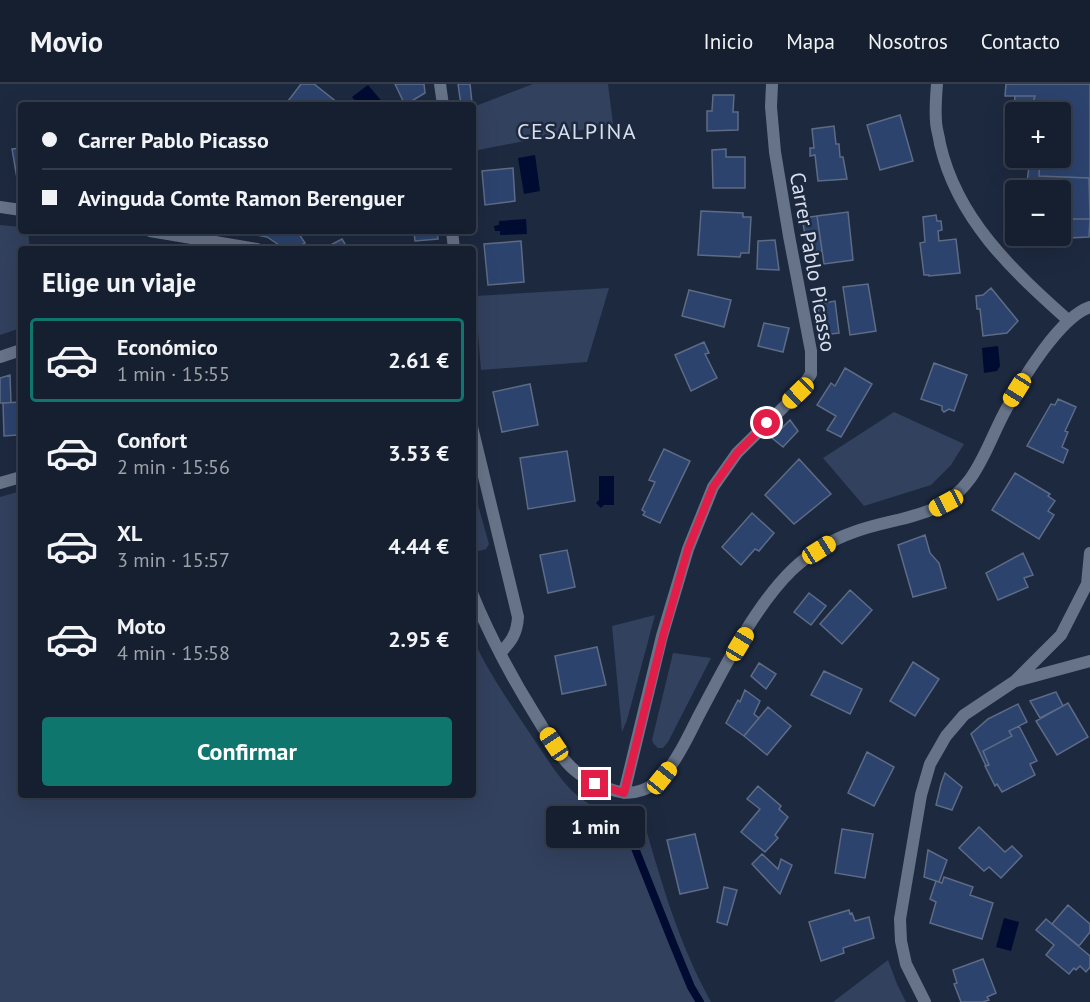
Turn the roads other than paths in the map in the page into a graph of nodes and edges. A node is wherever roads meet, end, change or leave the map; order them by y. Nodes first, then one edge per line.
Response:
1 (440, 84) edge
2 (772, 84) edge
3 (937, 84) edge
4 (443, 102) edge
5 (0, 207) edge
6 (18, 210) edge
7 (168, 234) edge
8 (239, 246) edge
9 (1090, 307) edge
10 (1068, 320) junction
11 (18, 351) edge
12 (0, 357) edge
13 (476, 444) edge
14 (18, 478) edge
15 (0, 483) edge
16 (1090, 553) edge
17 (476, 602) edge
18 (500, 653) junction
19 (1090, 661) edge
20 (1015, 681) junction
21 (624, 793) junction
22 (925, 1002) edge

1 - 4 street
2 - 21 street, Carrer Pablo Picasso
3 - 10 street
5 - 6 street
7 - 8 street
9 - 10 street
10 - 21 street
11 - 12 street
13 - 18 street
14 - 15 street
16 - 20 street
17 - 18 street
18 - 21 street
19 - 20 street
20 - 22 street

